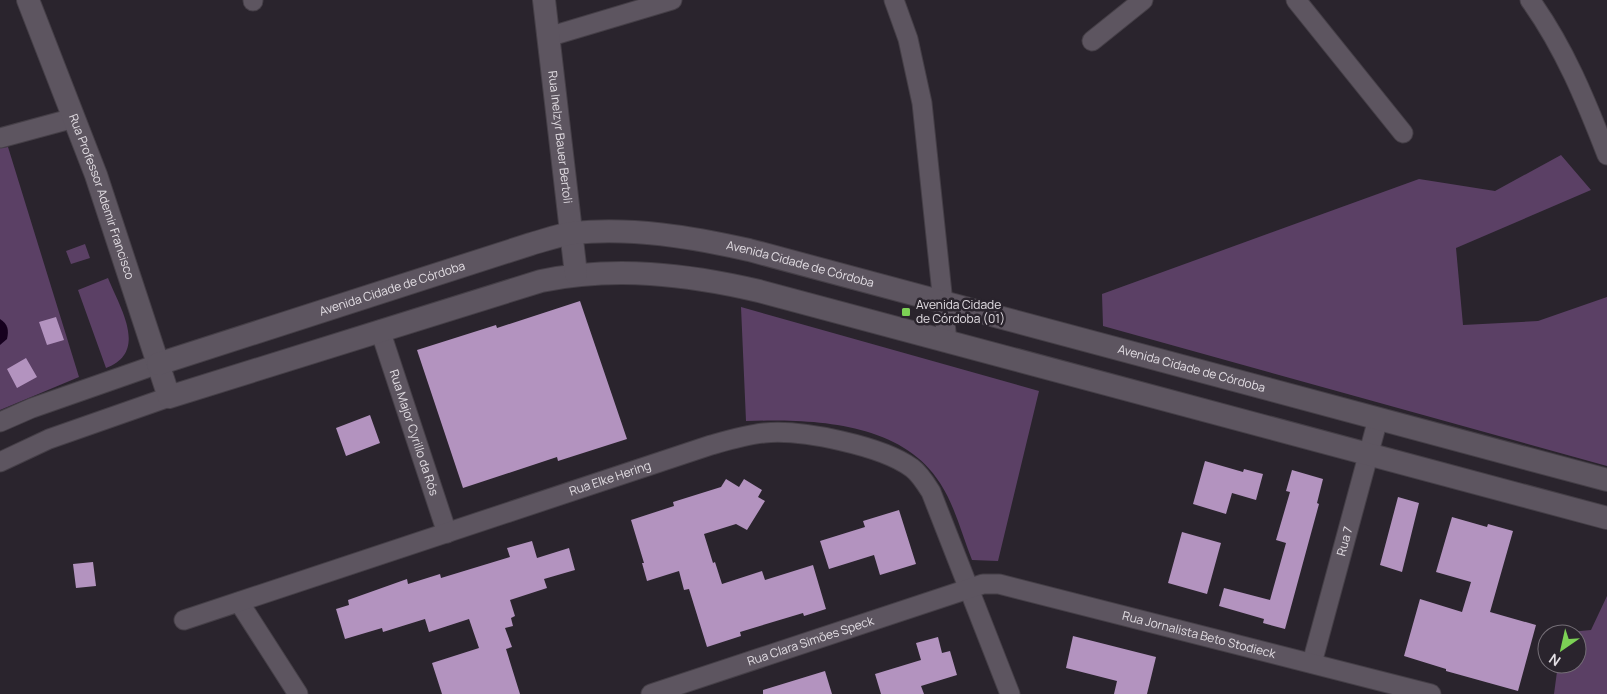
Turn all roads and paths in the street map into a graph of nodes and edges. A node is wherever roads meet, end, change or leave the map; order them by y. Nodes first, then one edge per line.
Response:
1 (28, 0) edge
2 (544, 0) edge
3 (672, 0) edge
4 (894, 0) edge
5 (1144, 0) edge
6 (1296, 0) edge
7 (1530, 0) edge
8 (548, 37) junction
9 (1092, 41) dead end
10 (74, 118) junction
11 (1403, 133) dead end
12 (0, 138) edge
13 (1607, 155) edge
14 (571, 233) junction
15 (576, 274) junction
16 (944, 303) junction
17 (380, 330) junction
18 (947, 341) junction
19 (158, 364) junction
20 (169, 397) junction
21 (1378, 419) junction
22 (0, 422) edge
23 (1368, 453) junction
24 (0, 462) edge
25 (1607, 480) edge
26 (1607, 518) edge
27 (447, 533) junction
28 (968, 589) junction
29 (239, 602) junction
30 (184, 620) dead end
31 (1312, 663) junction
32 (298, 694) edge
33 (651, 694) edge
34 (1010, 694) edge
35 (1431, 694) edge

1 - 10 street, Rua Professor Ademir Francisco
2 - 8 street, Rua Inelzyr Bauer Bertoli
3 - 8 street
4 - 16 street
5 - 9 street
6 - 11 street
7 - 13 street
8 - 14 street, Rua Inelzyr Bauer Bertoli
10 - 12 street
10 - 19 street, Rua Professor Ademir Francisco
14 - 15 street, Rua Inelzyr Bauer Bertoli
14 - 16 street, Avenida Cidade de Córdoba
14 - 19 street, Avenida Cidade de Córdoba
15 - 17 street
15 - 18 street
16 - 18 street
16 - 21 street, Avenida Cidade de Córdoba
17 - 20 street
17 - 27 street, Rua Major Cyrillo da Rós
18 - 23 street
19 - 20 street, Rua Professor Ademir Francisco
19 - 22 street, Avenida Cidade de Córdoba
20 - 24 street
21 - 23 street, Rua 7
21 - 25 street, Avenida Cidade de Córdoba
23 - 26 street
23 - 31 street, Rua 7
27 - 28 street, Rua Elke Hering
27 - 29 street, Rua Elke Hering
28 - 31 street, Rua Jornalista Beto Stodieck
28 - 33 street, Rua Clara Simões Speck
28 - 34 street, Rua Elke Hering
29 - 30 street, Rua Elke Hering
29 - 32 street
31 - 35 street, Rua Jornalista Beto Stodieck

